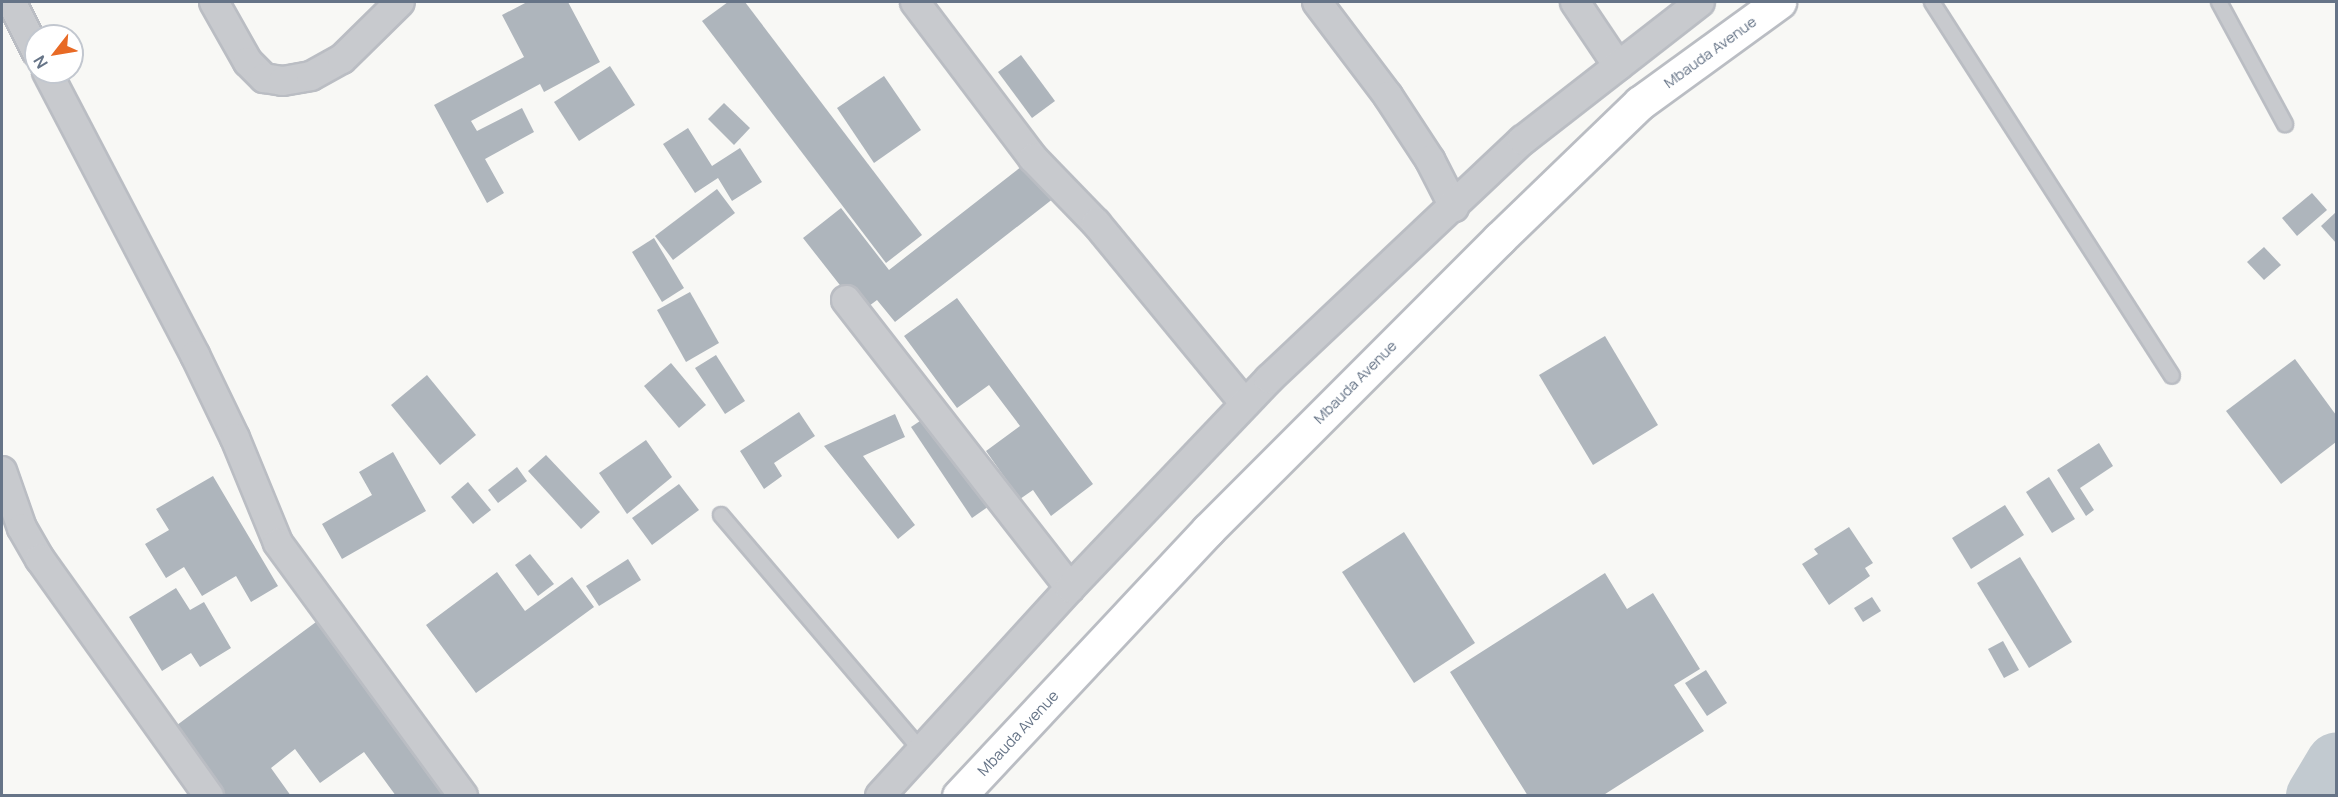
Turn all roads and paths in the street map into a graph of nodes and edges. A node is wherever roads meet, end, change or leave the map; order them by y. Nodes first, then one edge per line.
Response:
1 (214, 2) edge
2 (400, 2) edge
3 (915, 2) edge
4 (1317, 2) edge
5 (1575, 2) edge
6 (1700, 2) edge
7 (1932, 2) edge
8 (2219, 2) edge
9 (12, 3) edge
10 (1772, 3) edge
11 (24, 27) edge
12 (1618, 66) junction
13 (53, 84) edge
14 (2285, 124) dead end
15 (1454, 207) junction
16 (846, 300) dead end
17 (2172, 376) dead end
18 (1245, 404) junction
19 (2, 471) edge
20 (721, 515) dead end
21 (1070, 588) junction
22 (922, 750) junction
23 (209, 795) edge
24 (463, 795) edge
25 (880, 795) edge
26 (959, 795) edge

1 - 2 street
3 - 18 street
4 - 15 street
5 - 12 street
6 - 12 street
7 - 17 lane
8 - 14 lane
9 - 11 street
10 - 26 street, Mbauda Avenue
12 - 15 street
13 - 24 street
15 - 18 street
16 - 21 street
18 - 21 street
19 - 23 street
20 - 22 lane
21 - 22 street
22 - 25 street

